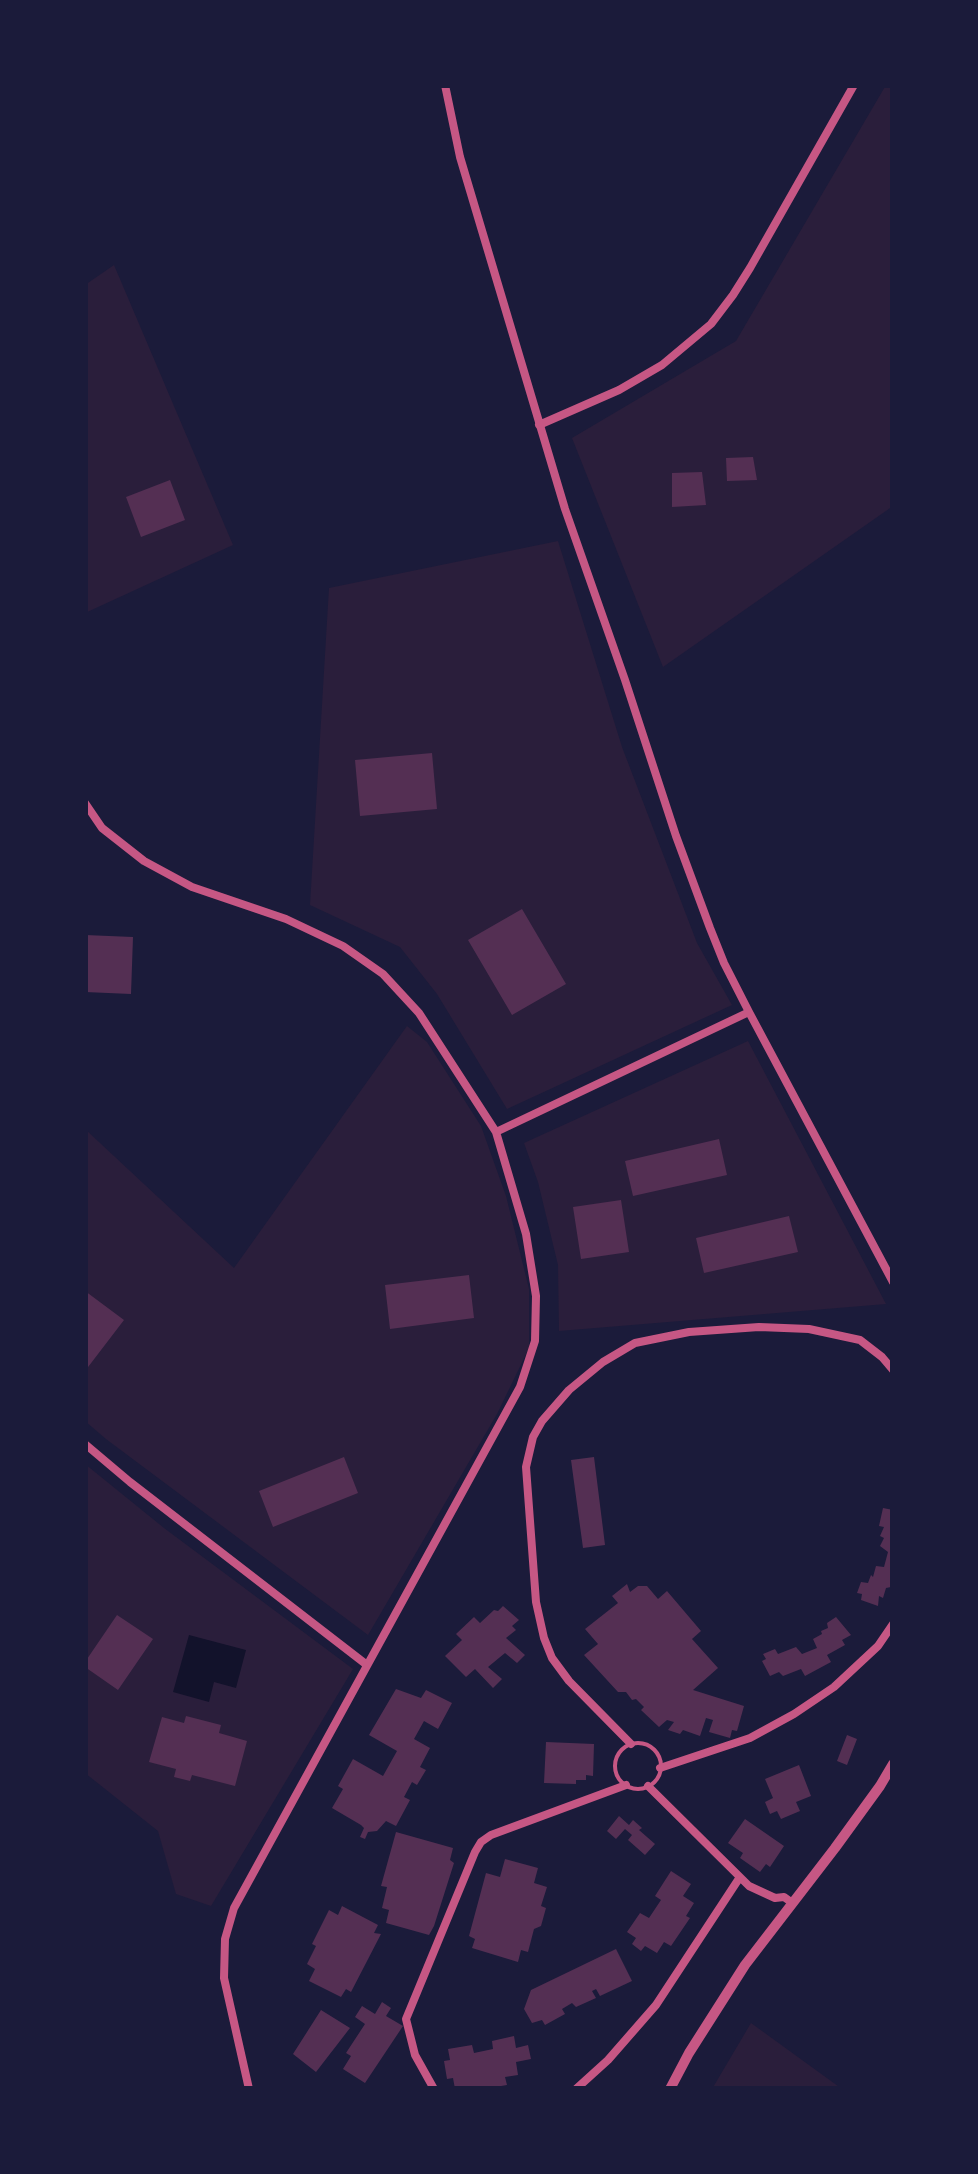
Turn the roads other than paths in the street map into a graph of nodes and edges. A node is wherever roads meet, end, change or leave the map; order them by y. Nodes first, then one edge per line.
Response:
1 (445, 85) edge
2 (854, 85) edge
3 (539, 425) junction
4 (85, 802) edge
5 (749, 1012) junction
6 (496, 1132) junction
7 (893, 1282) edge
8 (893, 1370) edge
9 (85, 1444) edge
10 (893, 1624) edge
11 (367, 1665) junction
12 (631, 1744) junction
13 (893, 1764) edge
14 (660, 1768) junction
15 (626, 1785) junction
16 (648, 1786) junction
17 (740, 1876) junction
18 (792, 1902) junction
19 (249, 2089) edge
20 (434, 2089) edge
21 (576, 2089) edge
22 (670, 2089) edge

1 - 3 street
2 - 3 street
3 - 5 street
4 - 6 street
5 - 6 street
5 - 7 street
6 - 11 street
8 - 12 street
9 - 11 street
10 - 14 street
11 - 19 street
12 - 14 lane
12 - 15 lane
13 - 18 street
14 - 16 lane
15 - 16 lane
15 - 20 street
16 - 17 street
17 - 18 street
17 - 21 street
18 - 22 street

